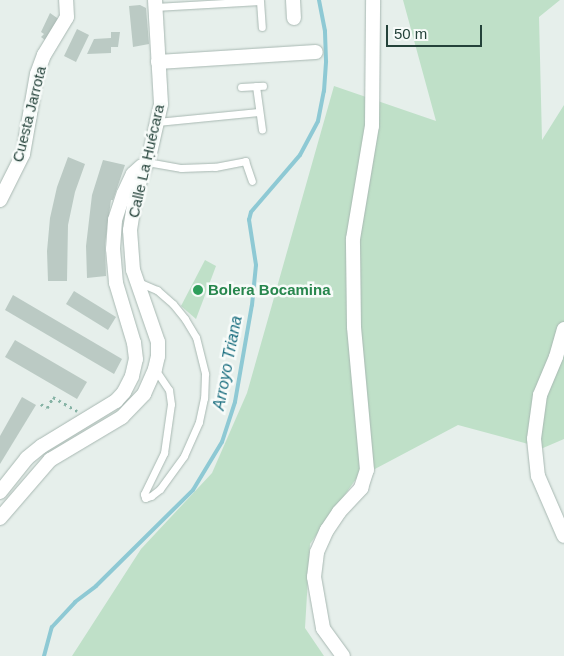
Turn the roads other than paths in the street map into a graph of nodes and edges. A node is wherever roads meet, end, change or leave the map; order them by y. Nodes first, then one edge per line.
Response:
1 (66, 0) edge
2 (293, 0) edge
3 (373, 0) edge
4 (155, 3) edge
5 (294, 18) dead end
6 (262, 27) dead end
7 (316, 52) dead end
8 (158, 62) junction
9 (241, 87) dead end
10 (259, 112) junction
11 (157, 122) junction
12 (262, 130) dead end
13 (147, 162) junction
14 (252, 181) dead end
15 (0, 200) edge
16 (137, 282) junction
17 (564, 329) edge
18 (155, 369) junction
19 (0, 492) edge
20 (0, 518) edge
21 (564, 536) edge
22 (343, 656) edge

1 - 15 street, Cuesta Jarrota
2 - 5 street
3 - 22 street
4 - 6 lane
4 - 8 street, Calle La Ḥuécara
7 - 8 street
8 - 11 street, Calle La Ḥuécara
9 - 10 lane
10 - 11 lane
10 - 12 lane
11 - 13 street, Calle La Ḥuécara
13 - 14 lane
13 - 16 street, Calle La Ḥuécara
13 - 19 street
16 - 18 street, Calle La Ḥuécara
16 - 18 lane
17 - 21 street
18 - 20 street, Calle La Ḥuécara

